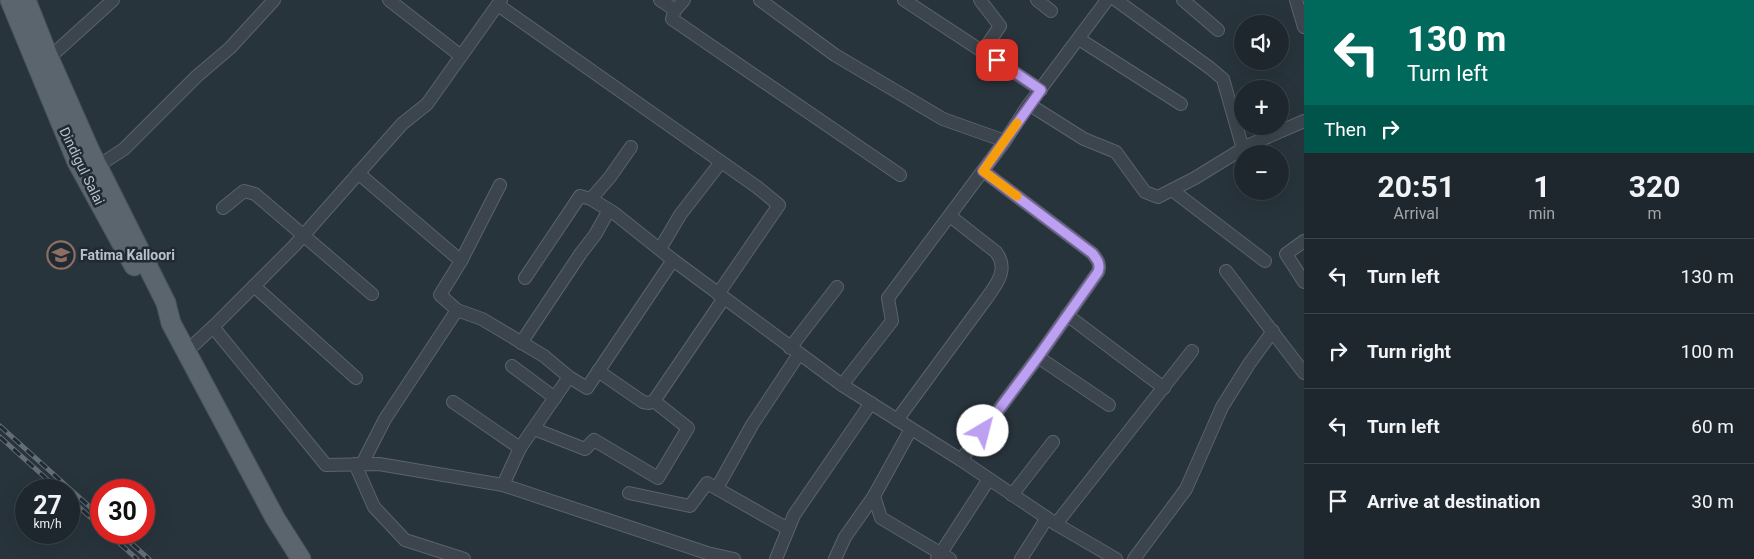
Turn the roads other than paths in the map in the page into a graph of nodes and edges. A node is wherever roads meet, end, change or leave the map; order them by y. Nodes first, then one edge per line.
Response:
1 (10, 0) edge
2 (26, 0) edge
3 (113, 0) edge
4 (274, 0) edge
5 (389, 0) edge
6 (660, 0) edge
7 (684, 0) edge
8 (760, 0) edge
9 (904, 0) edge
10 (980, 0) edge
11 (1037, 0) edge
12 (1107, 0) edge
13 (1116, 0) edge
14 (1183, 0) edge
15 (1296, 0) edge
16 (499, 3) edge
17 (676, 10) junction
18 (1051, 12) dead end
19 (1304, 27) edge
20 (1218, 30) dead end
21 (1079, 39) junction
22 (983, 51) junction
23 (461, 56) junction
24 (49, 58) junction
25 (1041, 90) junction
26 (1181, 104) dead end
27 (1030, 105) junction
28 (1304, 121) edge
29 (1005, 141) junction
30 (1242, 145) edge
31 (1252, 145) edge
32 (631, 146) dead end
33 (1234, 154) edge
34 (721, 162) junction
35 (98, 166) junction
36 (983, 171) junction
37 (358, 173) junction
38 (900, 175) dead end
39 (500, 185) dead end
40 (1172, 190) junction
41 (592, 199) junction
42 (223, 208) dead end
43 (609, 210) junction
44 (950, 216) junction
45 (304, 235) junction
46 (1304, 241) edge
47 (660, 249) junction
48 (673, 260) junction
49 (461, 261) junction
50 (1265, 261) dead end
51 (1226, 271) dead end
52 (525, 278) dead end
53 (1304, 282) edge
54 (254, 286) junction
55 (836, 287) dead end
56 (372, 294) dead end
57 (721, 296) junction
58 (457, 310) junction
59 (1067, 315) junction
60 (171, 324) junction
61 (213, 327) junction
62 (1273, 331) junction
63 (521, 343) junction
64 (795, 351) junction
65 (186, 352) junction
66 (1192, 352) dead end
67 (1038, 357) junction
68 (512, 366) dead end
69 (598, 371) junction
70 (1304, 373) edge
71 (569, 377) junction
72 (356, 378) dead end
73 (842, 385) junction
74 (1164, 388) junction
75 (554, 398) junction
76 (654, 401) junction
77 (453, 402) dead end
78 (871, 403) junction
79 (1109, 405) dead end
80 (897, 420) junction
81 (534, 428) junction
82 (911, 429) junction
83 (1054, 442) dead end
84 (520, 448) junction
85 (960, 460) junction
86 (359, 464) junction
87 (989, 479) junction
88 (503, 484) junction
89 (717, 488) junction
90 (629, 493) dead end
91 (1012, 495) junction
92 (874, 496) junction
93 (275, 518) junction
94 (1051, 521) junction
95 (788, 529) junction
96 (942, 557) edge
97 (288, 559) edge
98 (300, 559) edge
99 (464, 559) edge
100 (734, 559) edge
101 (776, 559) edge
102 (835, 559) edge
103 (1021, 559) edge
104 (1116, 559) edge
105 (1134, 559) edge

1 - 60 main road, Dindigul Salai
2 - 24 main road, Dindigul Salai
3 - 24 street
4 - 35 street
5 - 23 street
6 - 17 street
7 - 17 street
8 - 29 street
9 - 22 street
10 - 22 street
11 - 18 street
12 - 21 street
13 - 30 street
14 - 20 street
15 - 19 street
16 - 23 street
16 - 34 street
17 - 38 street
21 - 25 street
21 - 26 street
22 - 25 street
23 - 37 street
24 - 35 main road, Dindigul Salai
25 - 27 street
27 - 29 street
27 - 40 street
28 - 31 street
29 - 36 street
32 - 41 street
33 - 40 street
34 - 47 street
34 - 57 street
35 - 60 main road, Dindigul Salai
36 - 44 street
36 - 59 street
37 - 45 street
37 - 49 street
39 - 49 street
40 - 50 street
41 - 43 street
41 - 52 street
42 - 45 street
43 - 47 street
43 - 63 street
44 - 73 street
44 - 80 street
45 - 54 street
45 - 56 street
46 - 53 street
47 - 48 street
48 - 57 street
48 - 69 street
49 - 58 street
51 - 62 street
54 - 61 street
54 - 72 street
55 - 64 street
57 - 64 street
57 - 76 street
58 - 63 street
58 - 86 street
59 - 67 street
59 - 74 street
60 - 65 main road, Dindigul Salai
61 - 65 street
61 - 86 street
62 - 70 street
62 - 105 street
63 - 71 street
64 - 73 street
64 - 89 street
65 - 93 main road, Dindigul Salai
66 - 74 street
67 - 79 street
67 - 85 street
68 - 75 street
69 - 71 street
69 - 76 street
71 - 75 street
73 - 78 street
74 - 94 street
75 - 81 street
76 - 81 street
77 - 84 street
78 - 80 street
78 - 95 street
80 - 82 street
81 - 84 street
82 - 85 street
82 - 92 street
83 - 91 street
84 - 88 street
85 - 87 street
86 - 88 street
86 - 99 street
87 - 91 street
87 - 96 street
88 - 100 street
89 - 90 street
89 - 95 street
91 - 94 street
92 - 96 street
92 - 102 street
93 - 97 main road, Dindigul Salai
93 - 98 main road, Dindigul Salai
94 - 103 street
94 - 104 street
95 - 101 street

